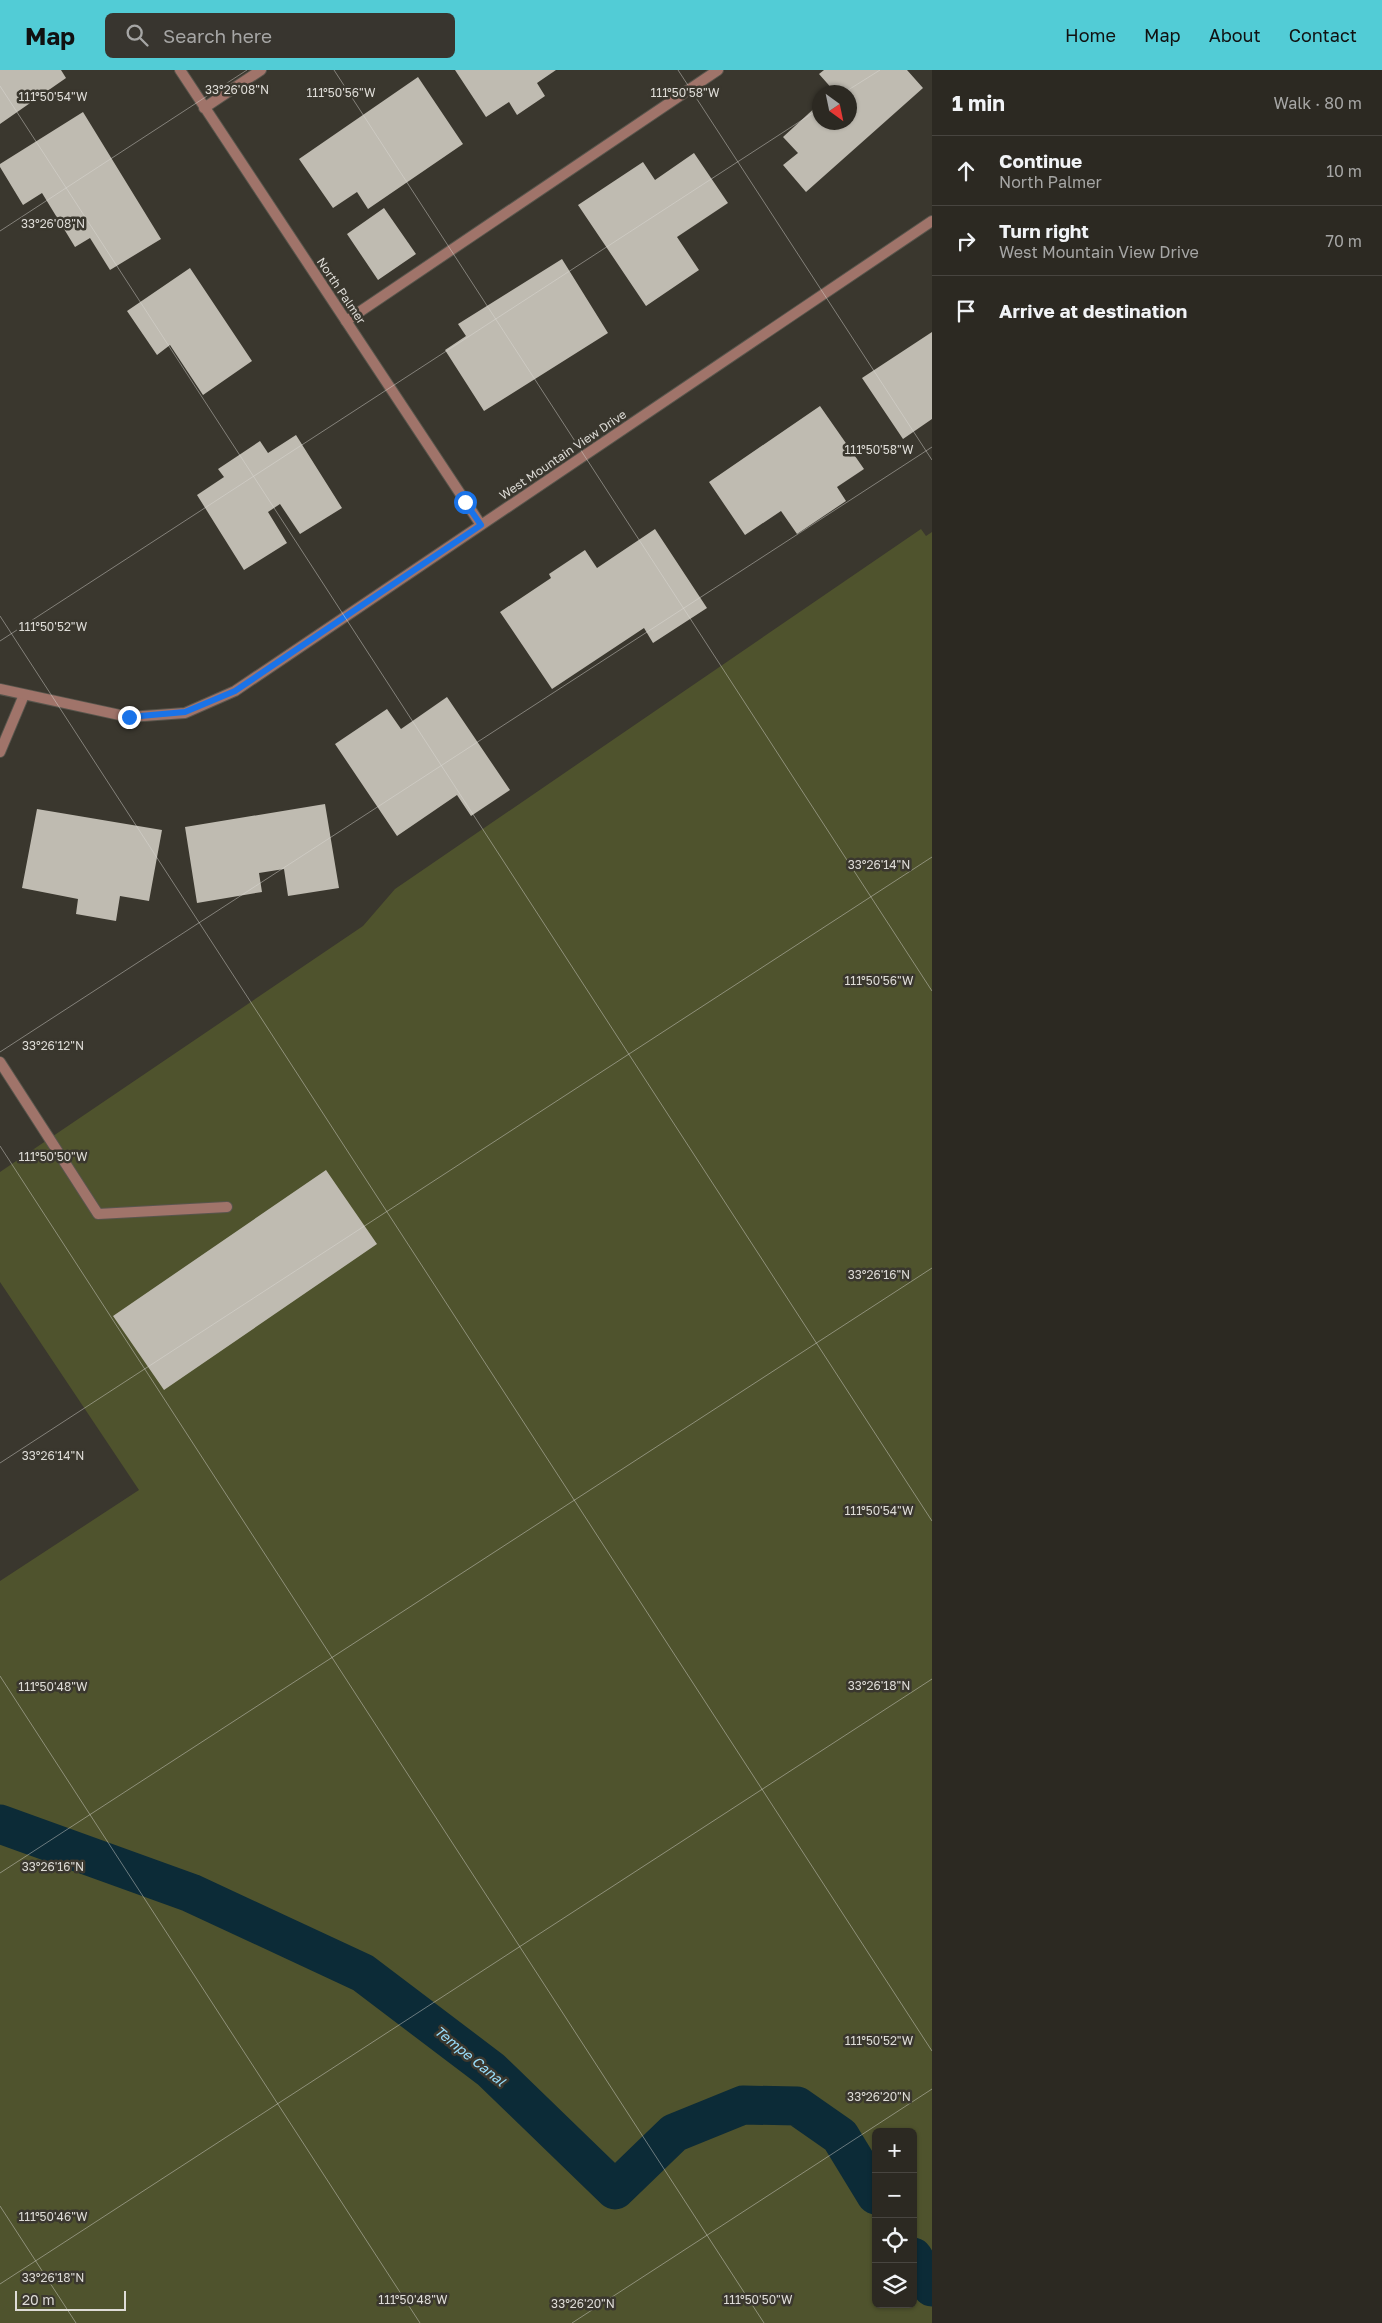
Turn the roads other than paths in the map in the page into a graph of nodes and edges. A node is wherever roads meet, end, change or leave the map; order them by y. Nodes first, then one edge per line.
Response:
1 (180, 70) edge
2 (260, 70) edge
3 (718, 70) edge
4 (204, 108) junction
5 (932, 221) edge
6 (346, 321) junction
7 (481, 525) junction
8 (0, 689) edge
9 (24, 695) junction
10 (0, 752) edge
11 (0, 1062) edge
12 (227, 1207) dead end

1 - 4 street, North Palmer
2 - 4 street
3 - 6 street
4 - 6 street, North Palmer
5 - 7 street, West Mountain View Drive
6 - 7 street, North Palmer
7 - 9 street, West Mountain View Drive
8 - 9 street, West Mountain View Drive
9 - 10 street
11 - 12 street

